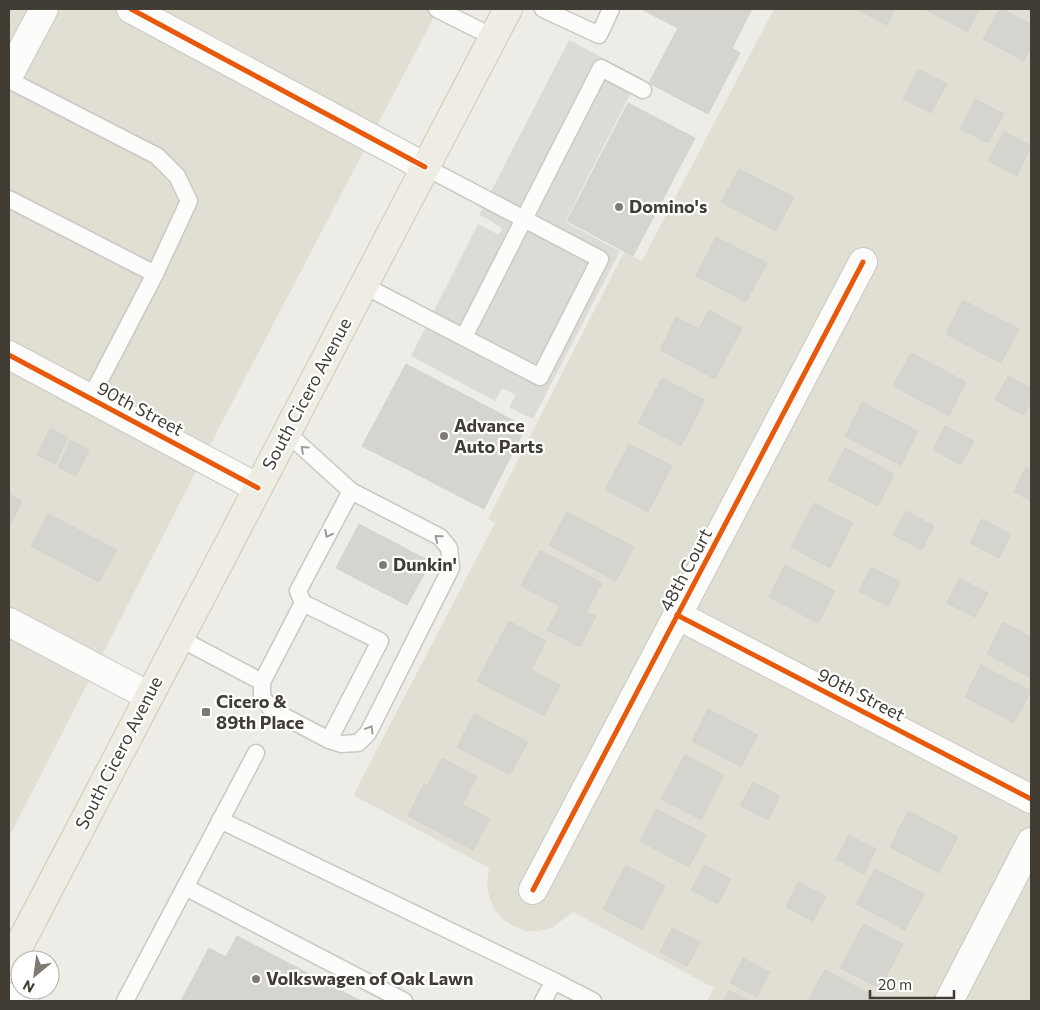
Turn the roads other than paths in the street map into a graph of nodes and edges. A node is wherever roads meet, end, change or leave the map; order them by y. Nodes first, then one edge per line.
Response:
1 (44, 9) edge
2 (131, 9) edge
3 (437, 9) edge
4 (508, 9) edge
5 (543, 9) edge
6 (612, 9) edge
7 (493, 37) junction
8 (13, 59) edge
9 (9, 80) edge
10 (643, 90) dead end
11 (425, 167) junction
12 (9, 199) edge
13 (524, 219) junction
14 (862, 262) dead end
15 (155, 274) junction
16 (364, 286) junction
17 (464, 337) junction
18 (9, 355) edge
19 (90, 399) junction
20 (286, 433) junction
21 (258, 488) junction
22 (351, 491) junction
23 (304, 603) junction
24 (677, 615) junction
25 (9, 622) edge
26 (179, 638) junction
27 (262, 682) junction
28 (149, 696) junction
29 (328, 740) junction
30 (256, 753) dead end
31 (1031, 799) edge
32 (220, 820) junction
33 (1031, 842) edge
34 (185, 887) junction
35 (534, 890) dead end
36 (9, 965) edge
37 (554, 980) junction
38 (9, 991) edge
39 (31, 1001) edge
40 (125, 1001) edge
41 (404, 1001) edge
42 (544, 1001) edge
43 (593, 1001) edge
44 (949, 1001) edge

1 - 8 street
2 - 11 street
3 - 7 lane
4 - 7 main road, South Cicero Avenue
5 - 6 lane
7 - 11 main road, South Cicero Avenue
9 - 15 lane
10 - 13 lane
11 - 13 lane
11 - 16 main road, South Cicero Avenue
12 - 15 lane
13 - 17 lane
13 - 17 lane
14 - 24 street, 48th Court
15 - 19 lane
16 - 17 lane
16 - 20 main road, South Cicero Avenue
18 - 19 street, 90th Street
19 - 21 street, 90th Street
20 - 21 main road, South Cicero Avenue
22 -> 20 lane
21 - 26 main road, South Cicero Avenue
22 -> 23 lane
29 -> 22 lane
23 - 27 lane
23 - 29 lane
24 - 31 street, 90th Street
24 - 35 street, 48th Court
25 - 28 street
26 - 27 lane
26 - 28 main road, South Cicero Avenue
27 - 29 lane
28 - 36 main road, South Cicero Avenue
30 - 32 lane
32 - 34 lane
32 - 37 lane
33 - 44 street
34 - 40 lane
34 - 41 lane
37 - 42 lane
37 - 43 lane
38 - 39 lane

